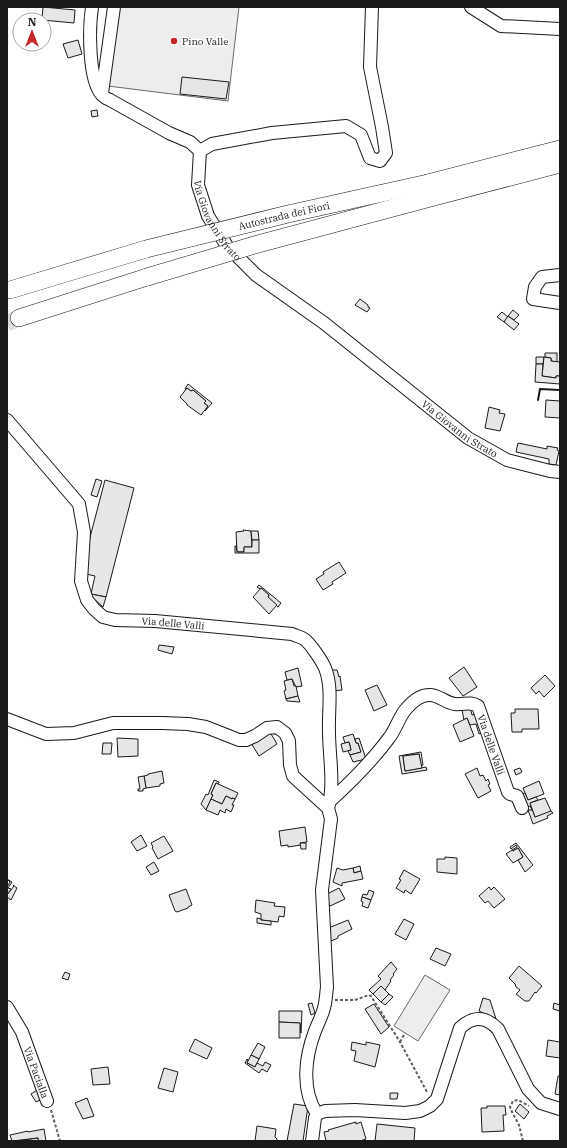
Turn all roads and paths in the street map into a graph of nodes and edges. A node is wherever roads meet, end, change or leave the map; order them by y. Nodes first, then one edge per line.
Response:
1 (92, 7) edge
2 (114, 7) edge
3 (372, 7) edge
4 (471, 7) edge
5 (560, 29) edge
6 (102, 94) junction
7 (560, 149) edge
8 (200, 152) junction
9 (560, 164) edge
10 (429, 191) junction
11 (560, 275) edge
12 (10, 290) dead end
13 (560, 303) edge
14 (20, 318) tunnel mouth
15 (7, 420) edge
16 (560, 472) edge
17 (7, 719) edge
18 (329, 805) junction
19 (522, 808) dead end
20 (326, 998) junction
21 (7, 1007) edge
22 (405, 1033) dead end
23 (400, 1042) junction
24 (536, 1099) junction
25 (47, 1101) joint
26 (430, 1106) junction
27 (560, 1109) edge
28 (317, 1114) junction
29 (60, 1141) edge
30 (312, 1141) edge
31 (523, 1141) edge

1 - 6 street
2 - 6 street
3 - 8 street
4 - 5 street
6 - 8 street
7 - 10 highway, Autostrada dei Fiori
8 - 16 street, Via Giovanni Strato
9 - 10 highway, Autostrada dei Fiori
10 - 12 highway, Autostrada dei Fiori, bridge
10 - 14 highway, Autostrada dei Fiori, bridge
11 - 13 street
15 - 18 street, Via delle Valli
17 - 18 street
18 - 19 street, Via delle Valli
18 - 20 street, Via delle Valli
20 - 23 path
20 - 28 street, Via delle Valli
21 - 25 street, Via Pacialla
22 - 23 path
23 - 26 path
24 - 26 street
24 - 27 street
24 - 31 path
25 - 29 path, Via Pacialla
26 - 28 street
28 - 30 street

